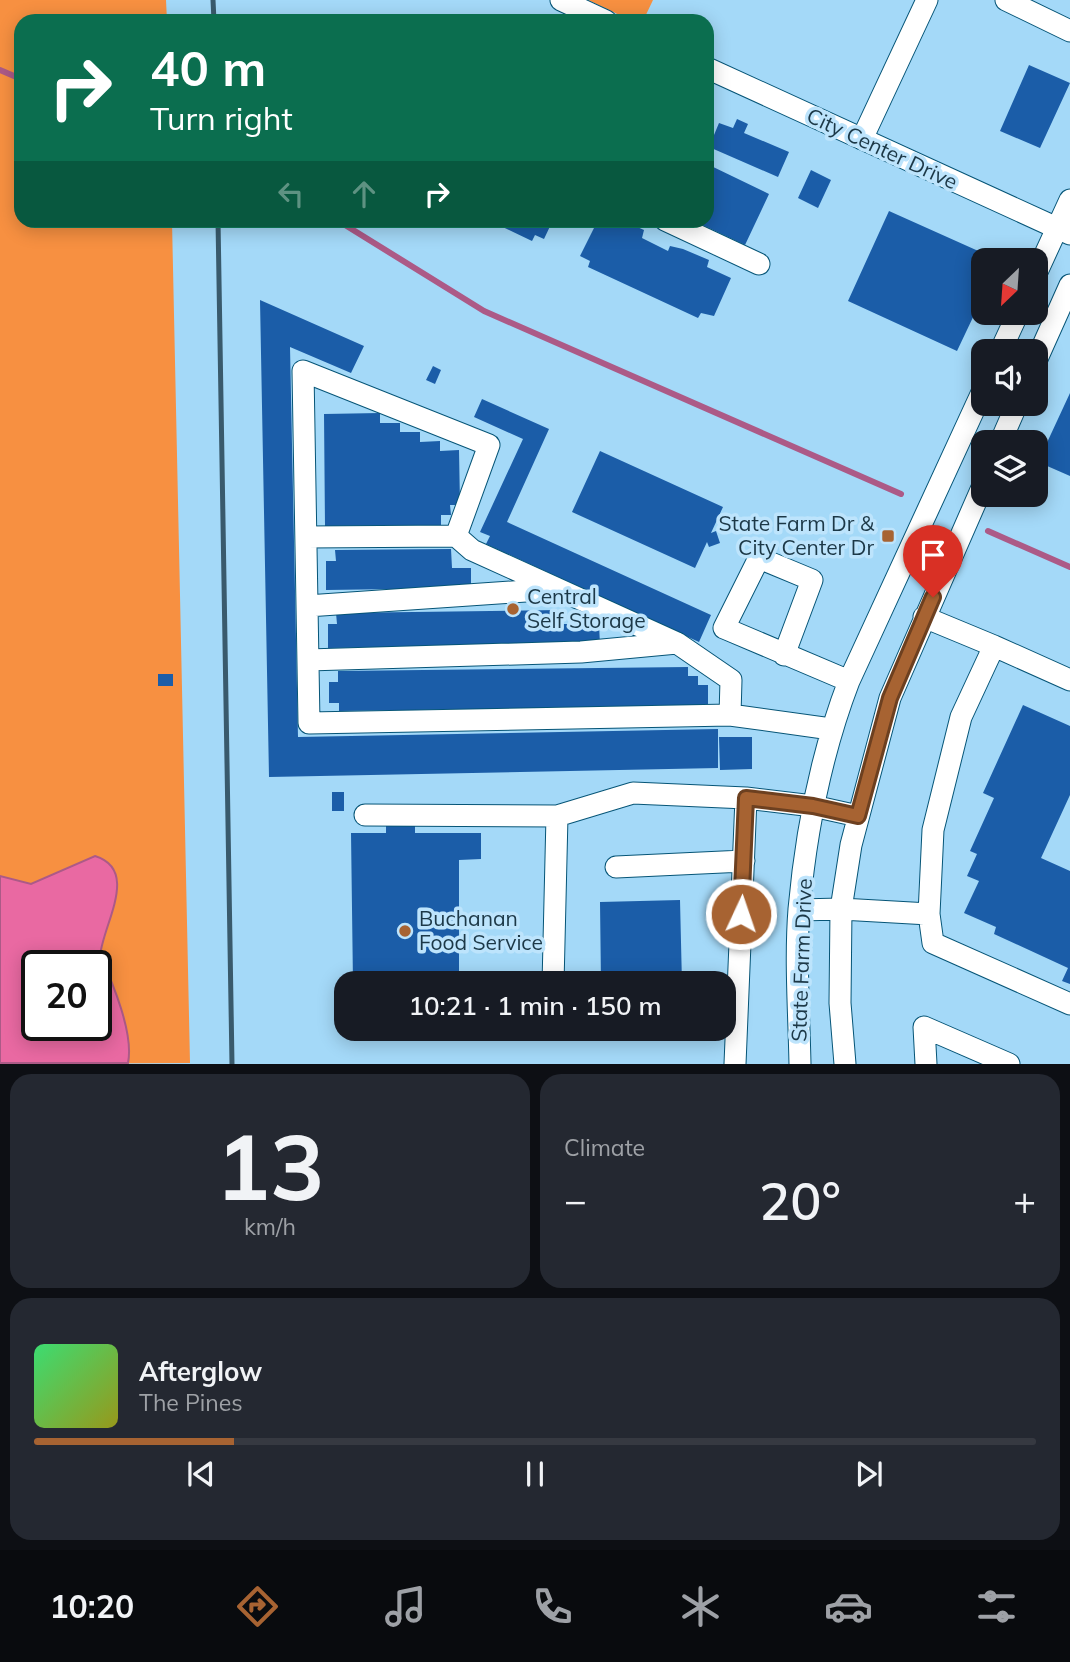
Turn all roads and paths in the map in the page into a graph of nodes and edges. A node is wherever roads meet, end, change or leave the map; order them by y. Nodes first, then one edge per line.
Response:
1 (561, 0) edge
2 (927, 0) edge
3 (1006, 0) edge
4 (591, 14) edge
5 (1070, 31) edge
6 (714, 71) edge
7 (862, 139) junction
8 (1070, 200) edge
9 (682, 228) edge
10 (1063, 232) edge
11 (1048, 255) edge
12 (759, 264) dead end
13 (1070, 285) edge
14 (1046, 339) edge
15 (971, 416) edge
16 (973, 507) edge
17 (456, 536) junction
18 (306, 537) junction
19 (558, 589) junction
20 (307, 606) junction
21 (924, 617) junction
22 (677, 643) junction
23 (994, 646) junction
24 (784, 655) junction
25 (308, 660) junction
26 (1070, 680) edge
27 (849, 681) junction
28 (730, 715) junction
29 (831, 729) junction
30 (746, 798) junction
31 (813, 806) junction
32 (365, 815) dead end
33 (557, 816) junction
34 (858, 816) junction
35 (744, 861) junction
36 (616, 867) dead end
37 (841, 909) junction
38 (799, 911) junction
39 (929, 914) junction
40 (553, 971) edge
41 (1070, 1004) edge
42 (736, 1063) edge
43 (800, 1063) edge
44 (845, 1063) edge
45 (926, 1063) edge
46 (1009, 1063) edge

1 - 4 street
2 - 7 street
3 - 5 street
6 - 7 street, City Center Drive
7 - 10 street, City Center Drive
8 - 10 street
9 - 12 street
10 - 11 street
13 - 14 street
15 - 27 street, State Farm Drive
16 - 21 street, State Farm Drive
17 - 18 street
17 - 18 street
17 - 19 street
18 - 20 street
19 - 20 street
19 - 22 street
20 - 25 street
21 - 23 street
21 - 34 street, State Farm Drive
22 - 25 street
22 - 28 street
23 - 26 street
23 - 39 street
24 - 24 street
24 - 27 street
25 - 28 street
27 - 29 street, State Farm Drive
28 - 29 street
29 - 31 street, State Farm Drive
30 - 31 street
30 - 33 street
30 - 35 street
31 - 34 street
31 - 38 street, State Farm Drive
32 - 33 street
33 - 40 street
34 - 37 street, State Farm Drive
35 - 36 street
35 - 42 street
37 - 38 street
37 - 39 street
37 - 44 street, State Farm Drive
38 - 43 street, State Farm Drive
39 - 41 street
45 - 46 street

